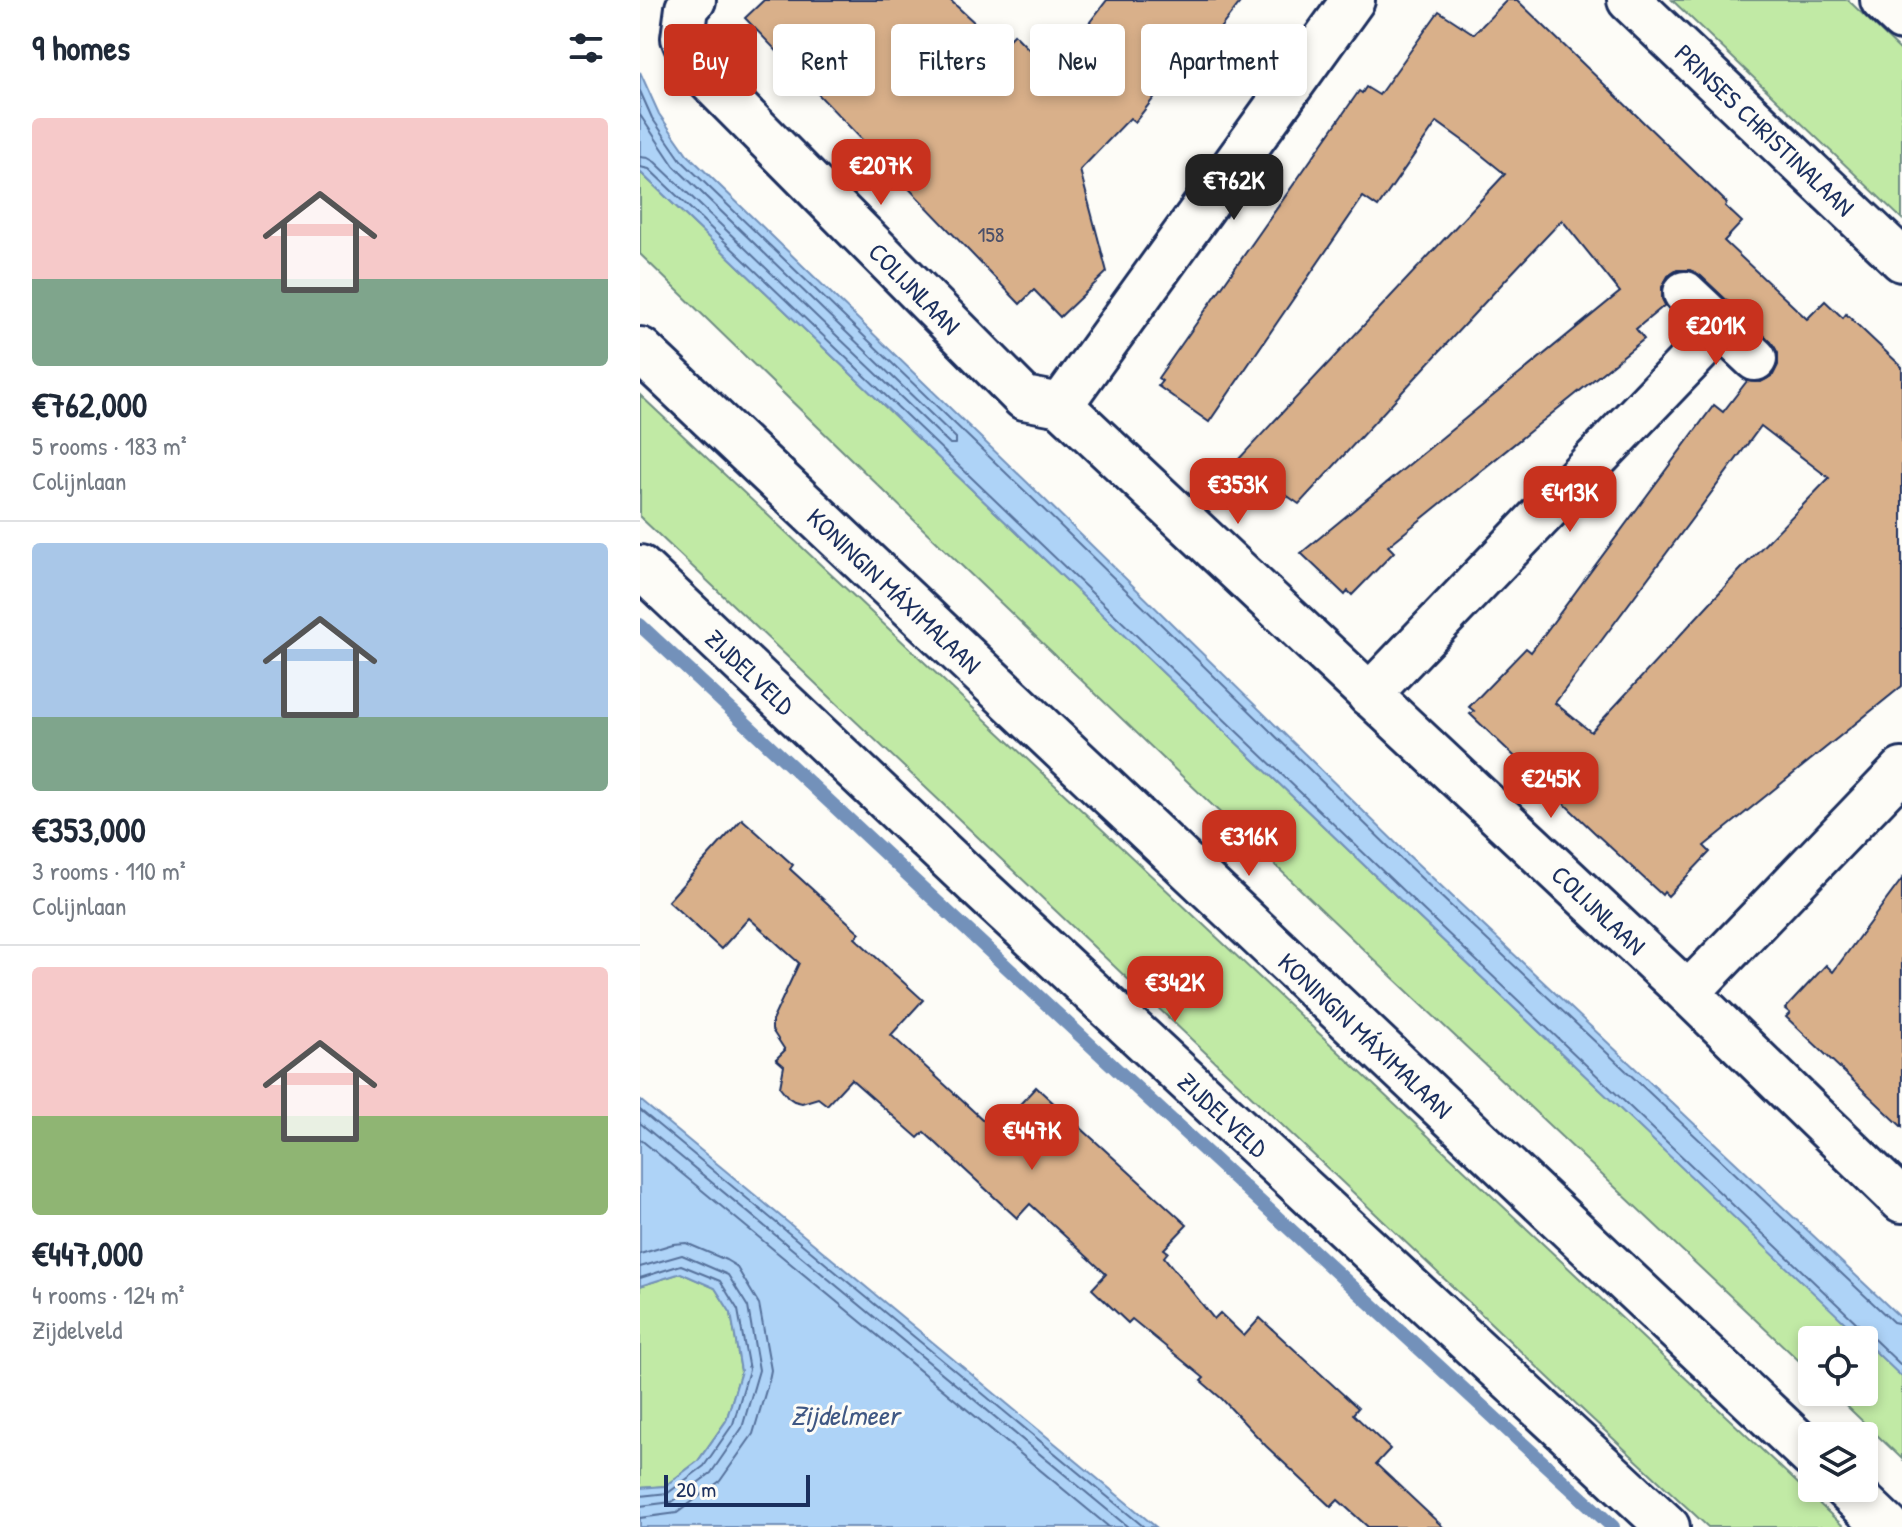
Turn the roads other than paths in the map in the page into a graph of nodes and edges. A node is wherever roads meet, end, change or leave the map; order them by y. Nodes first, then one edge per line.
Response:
1 (694, 0) edge
2 (1353, 0) edge
3 (1629, 0) edge
4 (1882, 0) edge
5 (1902, 19) edge
6 (1902, 260) edge
7 (1685, 293) dead end
8 (1722, 327) junction
9 (640, 350) edge
10 (1755, 359) dead end
11 (1061, 405) junction
12 (640, 567) edge
13 (1369, 695) junction
14 (1902, 770) edge
15 (1688, 993) junction
16 (1902, 1201) edge
17 (1798, 1443) edge
18 (1861, 1502) edge
19 (1668, 1527) edge
20 (1887, 1527) edge

1 - 11 street, COLIJNLAAN
2 - 11 street
3 - 6 street, PRINSES CHRISTINALAAN
4 - 5 street
7 - 8 street
8 - 10 street
8 - 13 street
9 - 17 street, KONINGIN MÁXIMALAAN
11 - 13 street, COLIJNLAAN
12 - 19 street, ZIJDELVELD
13 - 15 street, COLIJNLAAN
14 - 15 street
15 - 16 street, COLIJNLAAN
18 - 20 street

